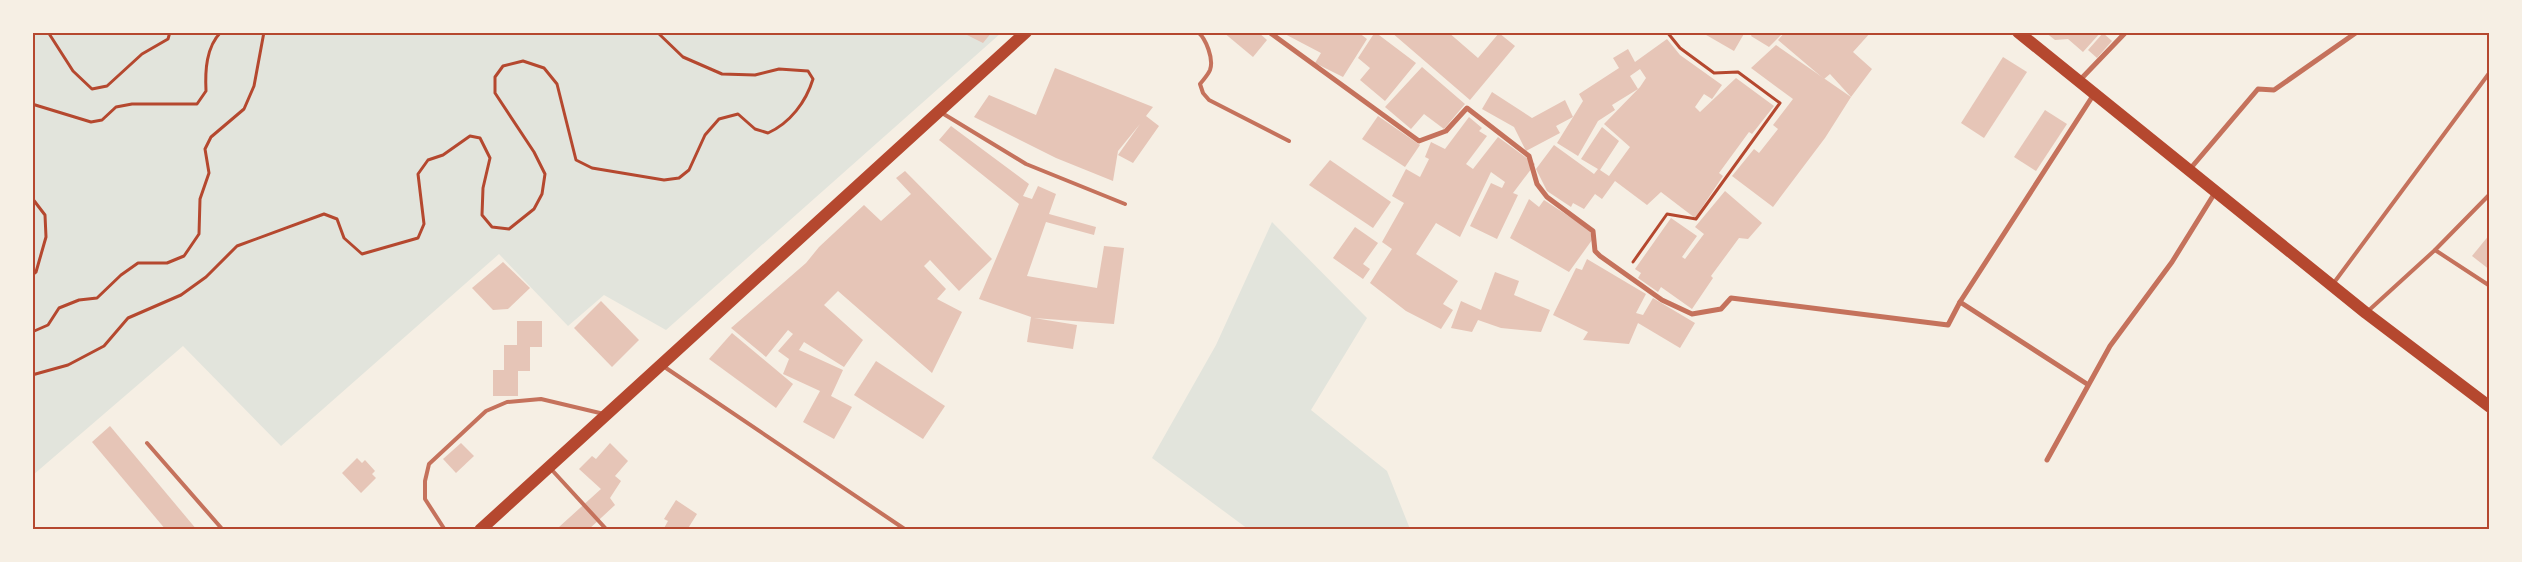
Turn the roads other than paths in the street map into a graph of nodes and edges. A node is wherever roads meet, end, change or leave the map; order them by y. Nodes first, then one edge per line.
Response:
1 (1026, 32) edge
2 (1198, 32) edge
3 (1269, 32) edge
4 (2018, 32) edge
5 (2126, 32) edge
6 (2357, 32) edge
7 (2490, 72) edge
8 (2078, 81) junction
9 (2094, 94) junction
10 (939, 110) junction
11 (1289, 140) dead end
12 (2190, 169) junction
13 (2216, 191) junction
14 (2490, 194) edge
15 (1125, 204) dead end
16 (2436, 250) junction
17 (2332, 286) junction
18 (2490, 286) edge
19 (1960, 302) junction
20 (2366, 313) junction
21 (660, 364) junction
22 (2088, 384) junction
23 (2490, 407) edge
24 (607, 414) junction
25 (147, 443) dead end
26 (2047, 460) dead end
27 (549, 467) junction
28 (223, 530) edge
29 (445, 530) edge
30 (480, 530) edge
31 (607, 530) edge
32 (906, 530) edge

1 - 10 main road
2 - 11 lane
3 - 19 street
4 - 8 main road
5 - 8 street
6 - 12 street
7 - 17 lane
8 - 9 main road
9 - 12 main road
9 - 19 street
10 - 15 lane
10 - 21 main road
12 - 13 main road
13 - 17 main road
13 - 22 street
14 - 16 lane
16 - 18 lane
16 - 20 lane
17 - 20 main road
19 - 22 street
20 - 23 main road
21 - 24 main road
21 - 32 lane
22 - 26 street
24 - 27 main road
24 - 29 lane
25 - 28 lane
27 - 30 main road
27 - 31 lane

